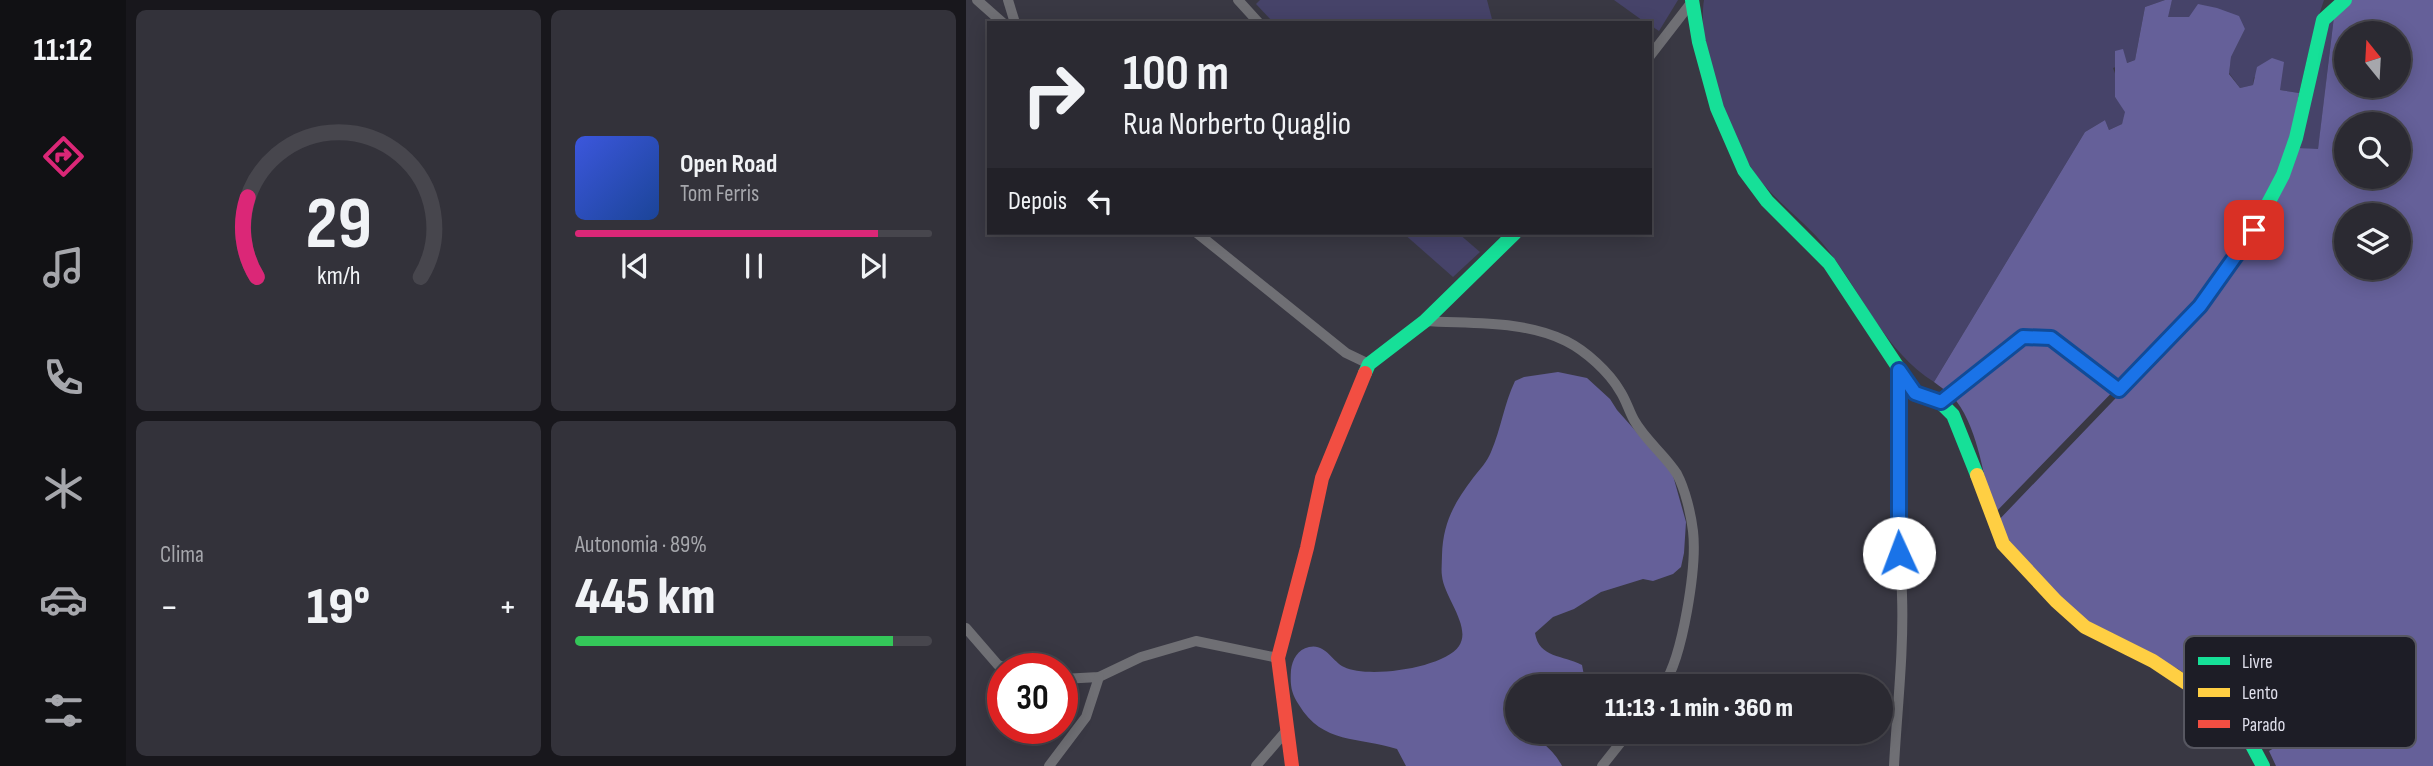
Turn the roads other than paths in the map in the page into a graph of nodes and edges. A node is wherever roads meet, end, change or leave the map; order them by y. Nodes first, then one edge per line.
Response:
1 (977, 0) edge
2 (1008, 0) edge
3 (1238, 0) edge
4 (2345, 0) edge
5 (1691, 2) edge
6 (1001, 21) edge
7 (1014, 21) edge
8 (1257, 21) edge
9 (1653, 52) edge
10 (1199, 235) edge
11 (1513, 235) edge
12 (1425, 321) junction
13 (1369, 364) junction
14 (1899, 370) junction
15 (1941, 402) junction
16 (966, 628) edge
17 (988, 653) edge
18 (1278, 658) junction
19 (1671, 674) edge
20 (1099, 677) junction
21 (1078, 678) edge
22 (2184, 682) edge
23 (1287, 730) junction
24 (1619, 744) edge
25 (2253, 748) edge
26 (1049, 766) edge
27 (1256, 766) edge
28 (1292, 766) edge
29 (1602, 766) edge
30 (1894, 766) edge
31 (2263, 766) edge

1 - 6 street
2 - 7 street
3 - 8 street
4 - 15 street
5 - 9 street
5 - 14 street
10 - 13 street
11 - 12 street
12 - 13 street
12 - 19 street
13 - 18 street
14 - 15 street
14 - 30 street
15 - 22 street
16 - 17 street
18 - 20 street
18 - 23 street
20 - 21 street
20 - 26 street
23 - 27 street
23 - 28 street
24 - 29 street
25 - 31 street

